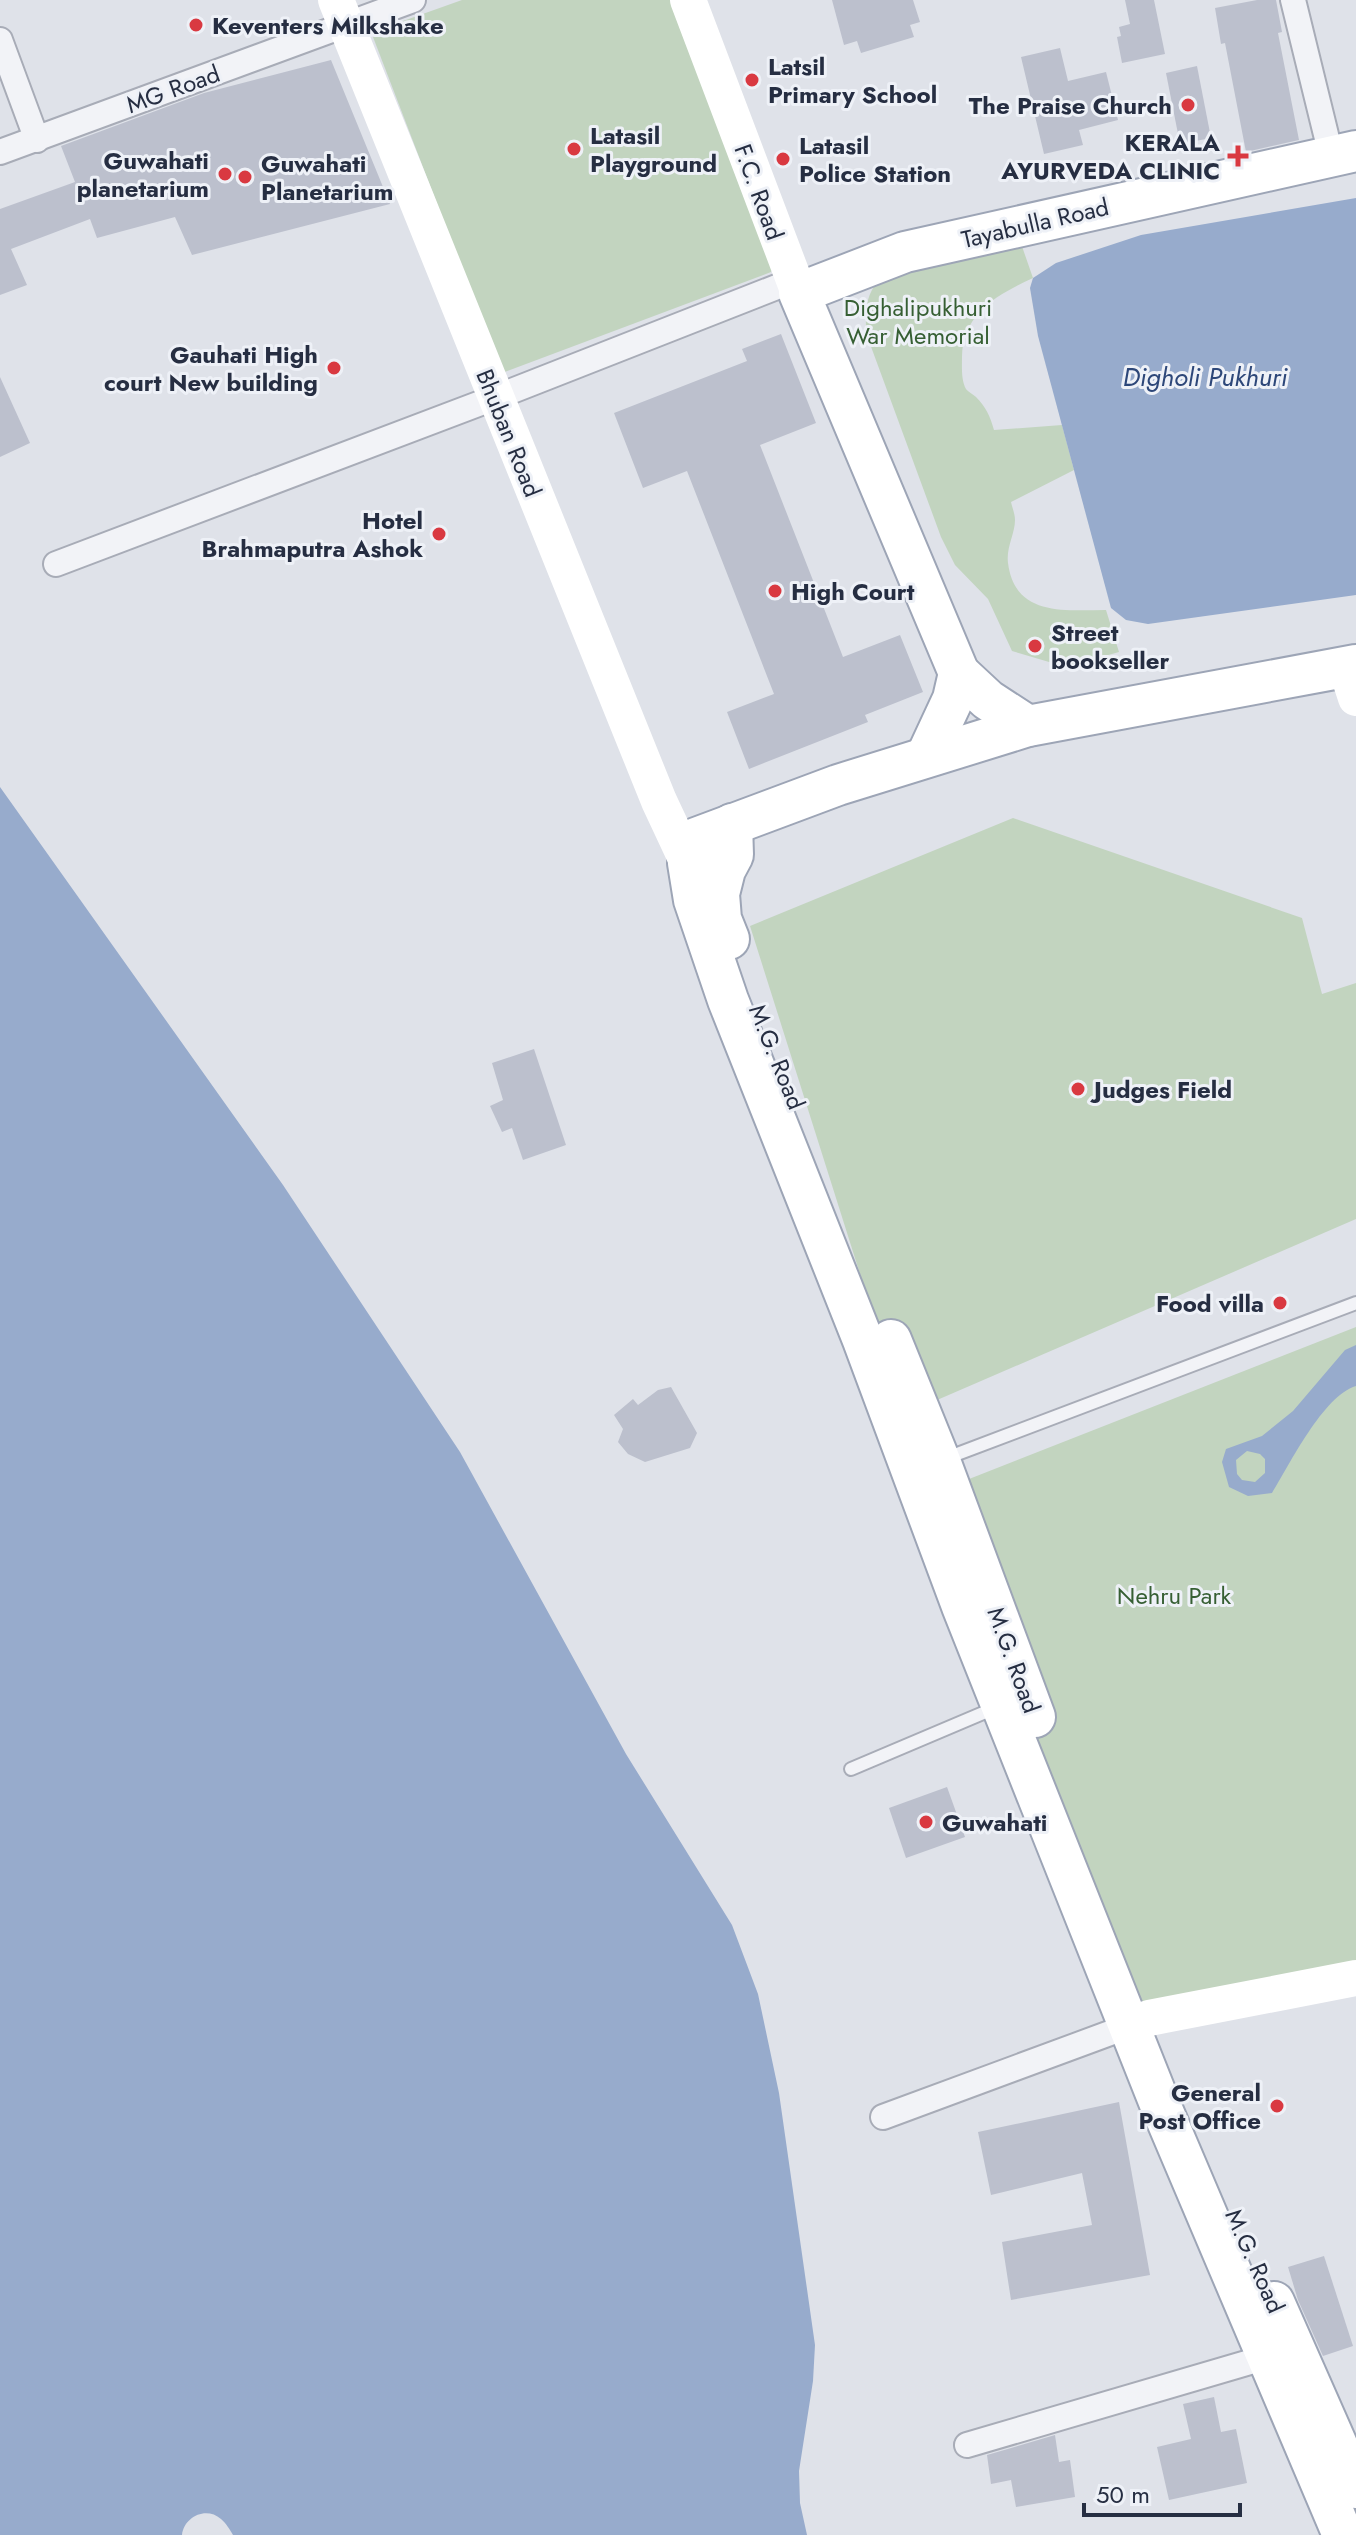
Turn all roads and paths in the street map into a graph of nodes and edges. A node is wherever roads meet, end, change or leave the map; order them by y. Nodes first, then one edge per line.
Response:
1 (413, 0) edge
2 (688, 0) edge
3 (1293, 0) edge
4 (340, 12) edge
5 (0, 40) edge
6 (37, 140) junction
7 (0, 152) edge
8 (1344, 153) edge
9 (796, 287) junction
10 (494, 398) junction
11 (56, 564) dead end
12 (959, 673) junction
13 (1353, 677) edge
14 (1028, 726) junction
15 (926, 757) junction
16 (732, 824) junction
17 (688, 863) junction
18 (719, 894) junction
19 (1356, 1303) edge
20 (940, 1461) junction
21 (1002, 1705) junction
22 (851, 1769) dead end
23 (1356, 1978) edge
24 (1138, 2022) junction
25 (883, 2117) dead end
26 (1267, 2357) junction
27 (967, 2445) dead end
28 (1355, 2484) edge
29 (1343, 2535) edge

1 - 4 street, MG Road
2 - 9 street, F.C. Road
3 - 8 street
4 - 6 street, MG Road
4 - 10 street, Bhuban Road
5 - 6 street
6 - 7 street, MG Road
8 - 9 main road, Tayabulla Road
9 - 10 street
9 - 12 main road
10 - 11 street
10 - 17 street, Bhuban Road
12 - 14 main road
12 - 15 main road
13 - 14 main road
14 - 15 main road
15 - 16 main road
16 - 17 main road
16 - 18 main road
17 - 18 street, Bhuban Road
17 - 21 main road
18 - 20 main road, M.G. Road
19 - 20 lane
20 - 24 main road, M.G. Road
21 - 22 lane
21 - 24 main road
23 - 24 street
24 - 25 street
24 - 26 main road
24 - 28 main road, M.G. Road
26 - 27 street
26 - 29 main road

